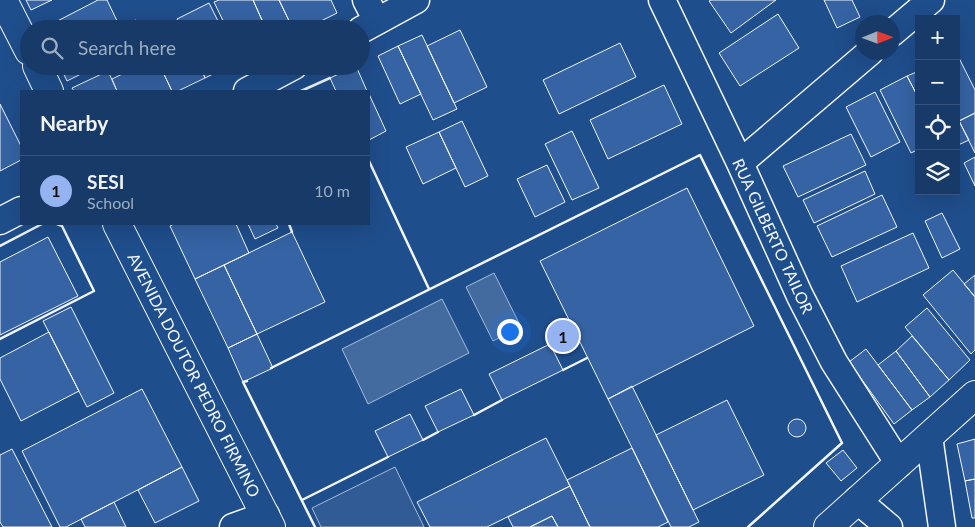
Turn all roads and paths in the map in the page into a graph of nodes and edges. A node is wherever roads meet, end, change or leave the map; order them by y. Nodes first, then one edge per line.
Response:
1 (3, 0) edge
2 (416, 0) edge
3 (662, 0) edge
4 (931, 0) edge
5 (368, 17) edge
6 (900, 26) edge
7 (20, 33) edge
8 (861, 60) edge
9 (41, 75) edge
10 (277, 75) edge
11 (48, 90) edge
12 (249, 90) edge
13 (740, 163) junction
14 (20, 211) edge
15 (0, 221) edge
16 (118, 225) edge
17 (975, 395) edge
18 (929, 436) junction
19 (899, 464) junction
20 (858, 500) junction
21 (269, 521) edge
22 (233, 527) edge
23 (828, 527) edge
24 (889, 527) edge
25 (942, 527) edge

1 - 7 main road
2 - 5 street
3 - 13 street, RUA GILBERTO TAILOR
4 - 6 street
8 - 13 street
9 - 11 main road
10 - 12 street
13 - 19 street, RUA GILBERTO TAILOR
14 - 15 street
16 - 21 main road, AVENIDA DOUTOR PEDRO FIRMINO
17 - 18 main road
18 - 19 main road
18 - 25 street
19 - 20 main road
20 - 23 main road
20 - 24 street
21 - 22 street

